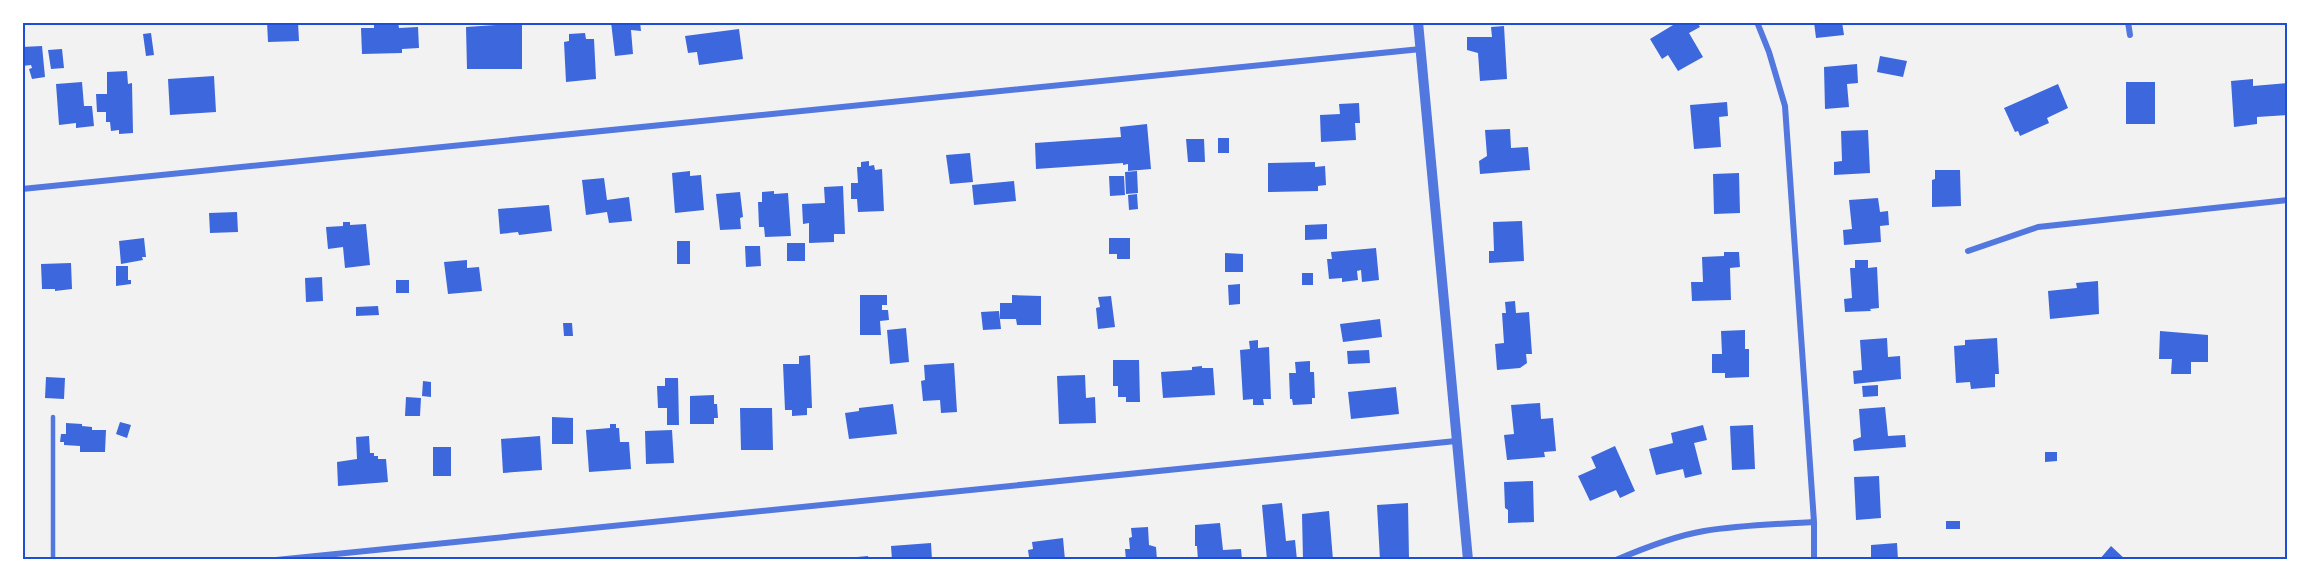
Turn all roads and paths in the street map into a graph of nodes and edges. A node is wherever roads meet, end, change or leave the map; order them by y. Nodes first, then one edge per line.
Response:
1 (1418, 22) edge
2 (1757, 22) edge
3 (2128, 22) edge
4 (2130, 35) dead end
5 (1421, 49) junction
6 (22, 189) edge
7 (2288, 201) edge
8 (1968, 251) dead end
9 (52, 417) dead end
10 (1456, 441) junction
11 (1814, 522) junction
12 (53, 560) edge
13 (276, 560) edge
14 (1468, 560) edge
15 (1616, 560) edge
16 (1814, 560) edge

1 - 5 street
2 - 11 street
3 - 4 street
5 - 6 street
5 - 10 street
7 - 8 street
9 - 12 lane
10 - 13 street
10 - 14 street
11 - 15 street
11 - 16 street

